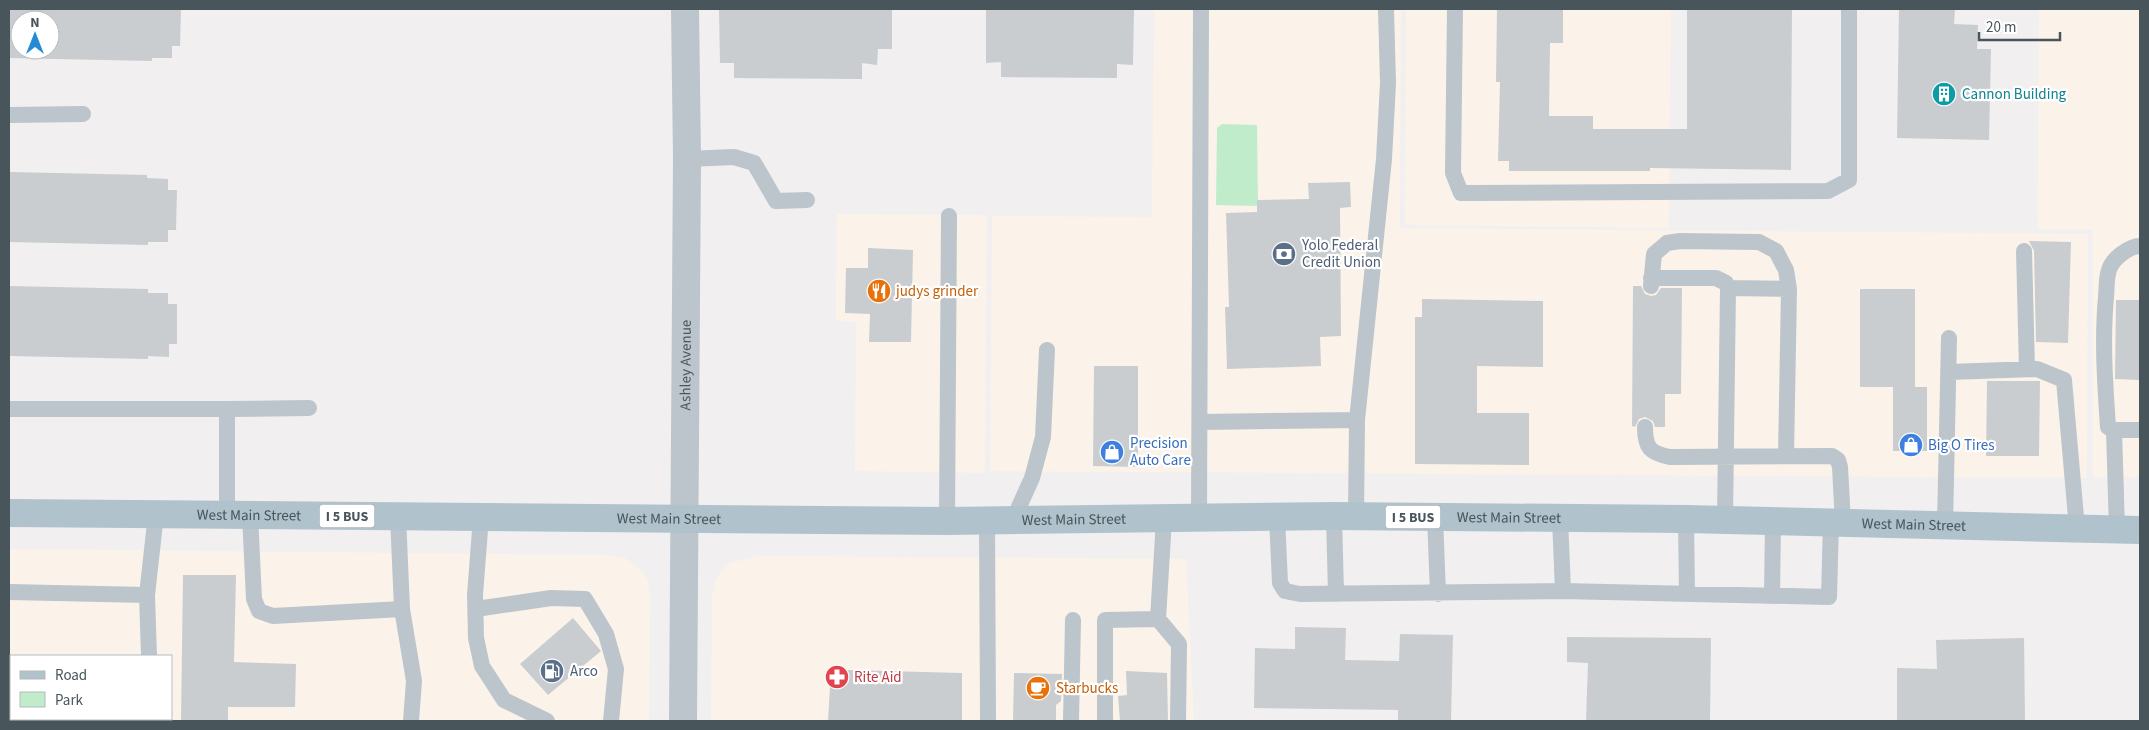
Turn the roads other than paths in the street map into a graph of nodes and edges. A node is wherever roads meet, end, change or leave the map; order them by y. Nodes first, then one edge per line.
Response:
1 (685, 9) edge
2 (1201, 9) edge
3 (1386, 9) edge
4 (1455, 9) edge
5 (1849, 9) edge
6 (83, 114) dead end
7 (9, 115) edge
8 (687, 159) junction
9 (807, 200) dead end
10 (949, 216) dead end
11 (2140, 246) edge
12 (2024, 251) dead end
13 (1728, 288) junction
14 (1788, 289) junction
15 (1949, 338) dead end
16 (1047, 350) dead end
17 (2027, 369) junction
18 (1949, 372) junction
19 (309, 408) dead end
20 (9, 409) edge
21 (227, 409) junction
22 (1357, 420) junction
23 (1200, 422) junction
24 (1645, 427) dead end
25 (2114, 430) junction
26 (2140, 430) edge
27 (1726, 456) junction
28 (1786, 456) junction
29 (9, 513) edge
30 (156, 514) junction
31 (238, 515) junction
32 (398, 516) junction
33 (1345, 516) junction
34 (481, 517) junction
35 (1277, 517) junction
36 (1435, 517) junction
37 (1164, 518) junction
38 (1199, 518) junction
39 (1560, 518) junction
40 (1686, 518) junction
41 (685, 519) junction
42 (1725, 519) junction
43 (1000, 520) junction
44 (946, 521) junction
45 (1773, 521) junction
46 (1837, 522) junction
47 (1946, 525) junction
48 (2077, 529) junction
49 (2128, 530) edge
50 (1563, 591) junction
51 (9, 592) edge
52 (1336, 594) junction
53 (1438, 594) junction
54 (1687, 594) junction
55 (147, 595) junction
56 (1772, 596) junction
57 (402, 609) junction
58 (476, 609) junction
59 (1158, 619) junction
60 (1072, 620) dead end
61 (149, 655) edge
62 (411, 721) edge
63 (547, 721) edge
64 (611, 721) edge
65 (683, 721) edge
66 (988, 721) edge
67 (1071, 721) edge
68 (1105, 721) edge
69 (1178, 721) edge

1 - 8 street, Ashley Avenue
2 - 23 lane
3 - 22 lane
4 - 5 lane
6 - 7 lane
8 - 9 lane
8 - 41 street, Ashley Avenue
10 - 44 lane
11 - 25 lane
12 - 17 lane
13 - 14 lane
13 - 14 lane
13 - 27 lane
14 - 28 lane
15 - 18 lane
16 - 43 lane
17 - 18 lane
17 - 48 lane
18 - 47 lane
19 - 21 lane
20 - 21 lane
21 - 31 lane
22 - 23 lane
22 - 33 lane
23 - 38 lane
24 - 27 lane
25 - 26 lane
25 - 49 lane
27 - 28 lane
27 - 42 lane
28 - 46 lane
29 - 30 main road, West Main Street / I 5 BUS
30 - 31 main road, West Main Street / I 5 BUS
30 - 55 lane
31 - 32 main road, West Main Street / I 5 BUS
31 - 57 lane
32 - 34 main road, West Main Street / I 5 BUS
32 - 57 lane
33 - 35 main road, West Main Street / I 5 BUS
33 - 36 main road, West Main Street / I 5 BUS
33 - 52 lane
34 - 41 main road, West Main Street / I 5 BUS
34 - 58 lane
35 - 38 main road, West Main Street / I 5 BUS
35 - 52 lane
36 - 39 main road, West Main Street / I 5 BUS
36 - 53 lane
37 - 38 main road, West Main Street / I 5 BUS
37 - 43 main road, West Main Street / I 5 BUS
37 - 59 lane
39 - 40 main road, West Main Street / I 5 BUS
39 - 50 lane
40 - 42 main road, West Main Street / I 5 BUS
40 - 54 lane
41 - 44 main road, West Main Street / I 5 BUS
41 - 65 street, Ashley Avenue
42 - 45 main road, West Main Street / I 5 BUS
43 - 44 main road, West Main Street / I 5 BUS
43 - 66 lane
45 - 46 main road, West Main Street / I 5 BUS
45 - 56 lane
46 - 47 main road, West Main Street / I 5 BUS
46 - 56 lane
47 - 48 main road, West Main Street / I 5 BUS
48 - 49 main road, West Main Street / I 5 BUS
50 - 53 lane
50 - 54 lane
51 - 55 lane
52 - 53 lane
54 - 56 lane
55 - 61 lane
57 - 62 lane
58 - 63 lane
58 - 64 lane
59 - 68 lane
59 - 69 lane
60 - 67 lane

